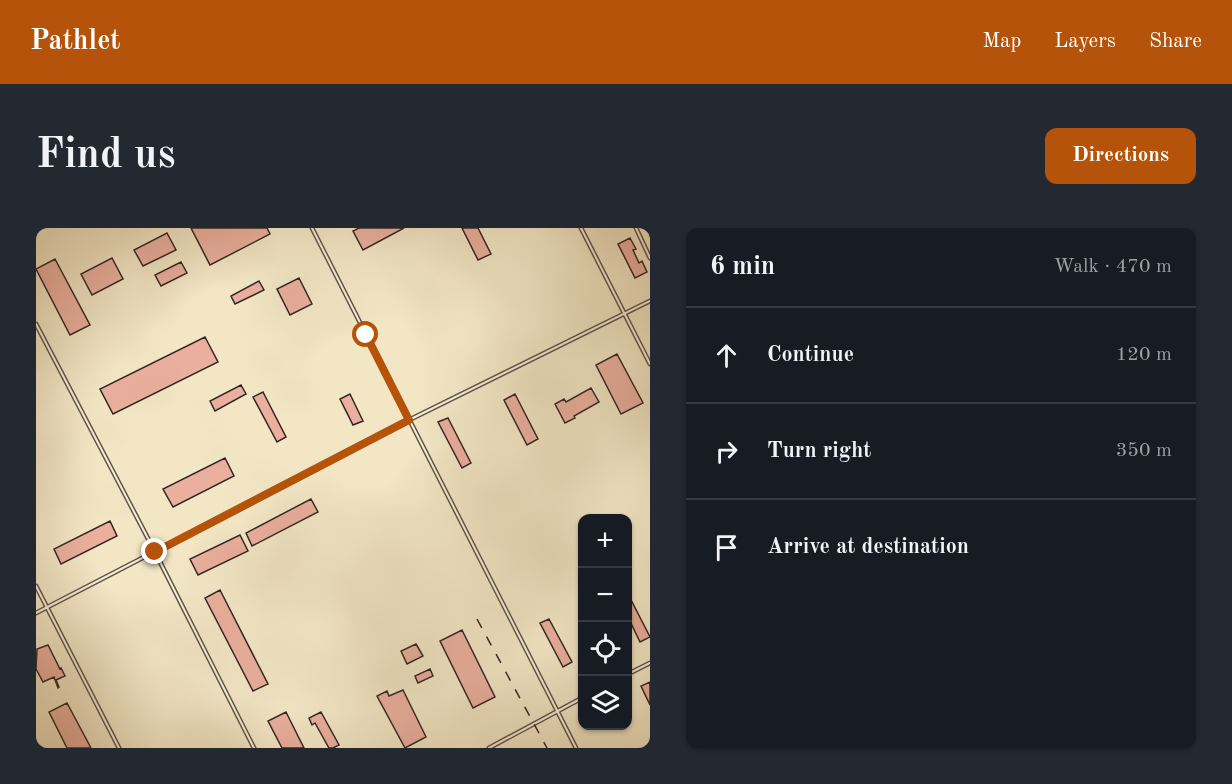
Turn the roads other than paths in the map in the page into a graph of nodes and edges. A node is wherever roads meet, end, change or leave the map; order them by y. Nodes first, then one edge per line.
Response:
1 (312, 228) edge
2 (581, 228) edge
3 (636, 228) edge
4 (650, 258) edge
5 (650, 301) edge
6 (625, 315) junction
7 (36, 324) edge
8 (650, 364) edge
9 (409, 420) junction
10 (155, 552) junction
11 (36, 586) edge
12 (47, 606) junction
13 (36, 613) edge
14 (650, 663) edge
15 (632, 672) edge
16 (578, 700) edge
17 (558, 711) junction
18 (118, 748) edge
19 (254, 748) edge
20 (489, 748) edge
21 (576, 748) edge

1 - 9 lane
2 - 6 lane
3 - 4 lane
5 - 6 lane
6 - 8 lane
6 - 9 lane
7 - 10 lane
9 - 10 lane
9 - 17 lane
10 - 12 lane
10 - 19 lane
11 - 12 lane
12 - 13 lane
12 - 18 lane
14 - 15 lane
16 - 17 lane
17 - 20 lane
17 - 21 lane

